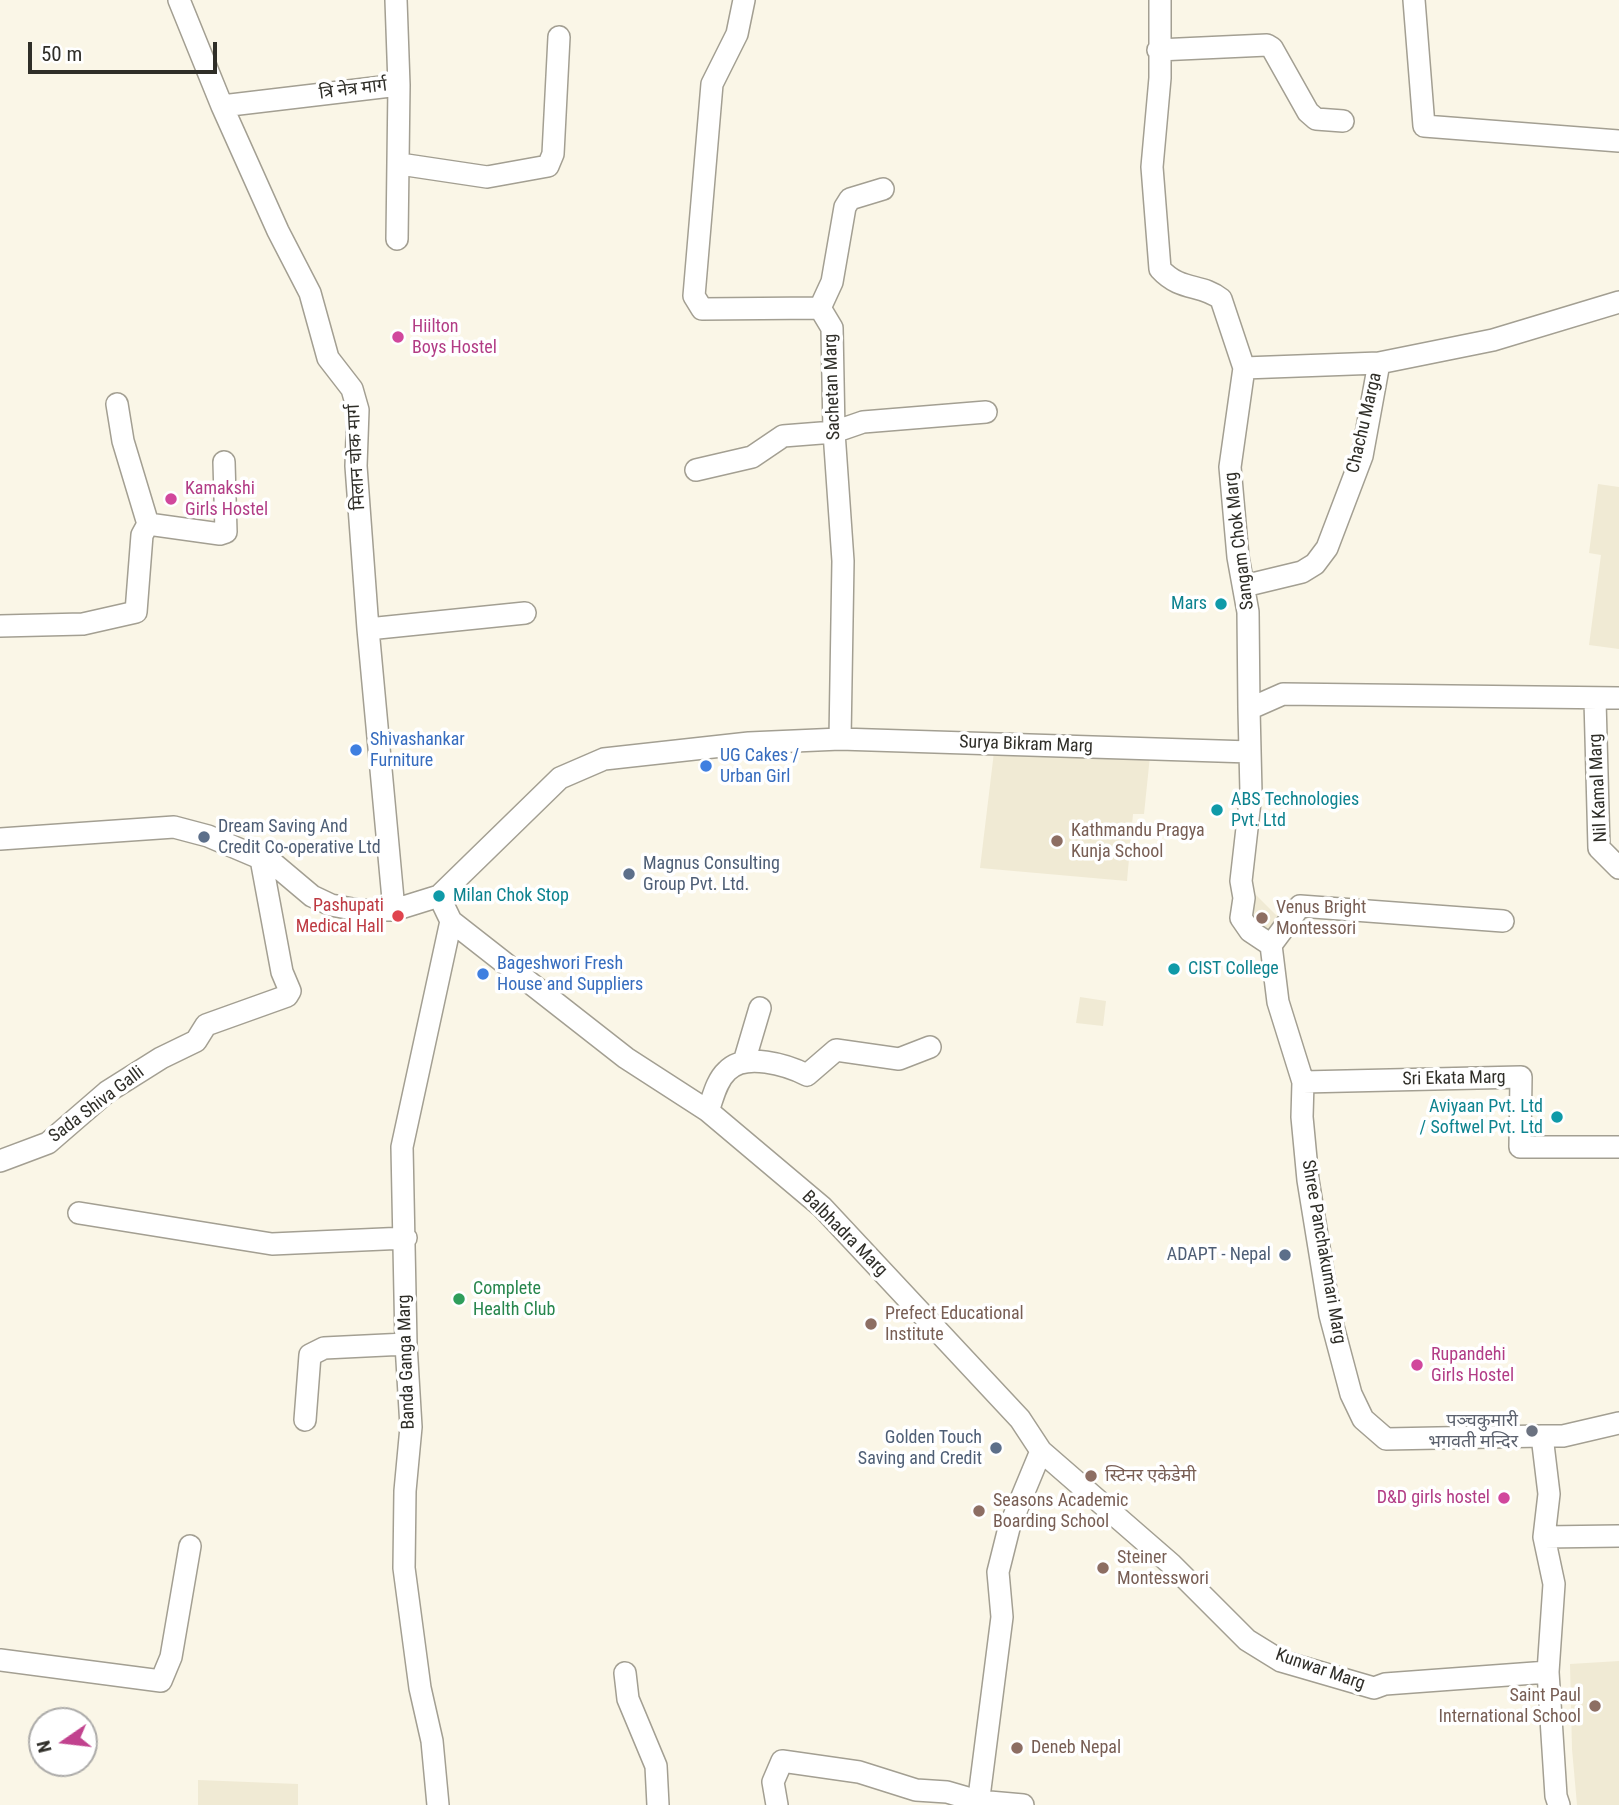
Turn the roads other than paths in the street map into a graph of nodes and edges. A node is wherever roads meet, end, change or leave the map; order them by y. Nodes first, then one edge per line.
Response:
1 (180, 0) edge
2 (396, 0) edge
3 (744, 0) edge
4 (1160, 0) edge
5 (1414, 0) edge
6 (559, 37) dead end
7 (1158, 50) junction
8 (399, 85) junction
9 (222, 106) junction
10 (1343, 121) dead end
11 (1619, 141) edge
12 (400, 164) junction
13 (883, 189) dead end
14 (397, 239) dead end
15 (1619, 302) edge
16 (820, 308) junction
17 (1379, 363) junction
18 (1244, 368) junction
19 (117, 404) dead end
20 (985, 412) dead end
21 (834, 432) junction
22 (224, 462) dead end
23 (696, 470) dead end
24 (148, 524) junction
25 (1244, 586) junction
26 (525, 613) dead end
27 (0, 626) edge
28 (368, 629) junction
29 (1619, 698) edge
30 (1595, 700) junction
31 (1250, 709) junction
32 (840, 739) junction
33 (1250, 752) junction
34 (0, 839) edge
35 (261, 859) junction
36 (1619, 868) edge
37 (439, 896) junction
38 (394, 909) junction
39 (451, 921) junction
40 (1503, 921) dead end
41 (1271, 945) junction
42 (760, 1007) dead end
43 (930, 1047) dead end
44 (744, 1062) junction
45 (1303, 1082) junction
46 (708, 1111) junction
47 (1619, 1147) edge
48 (0, 1161) edge
49 (79, 1213) dead end
50 (406, 1238) junction
51 (406, 1344) junction
52 (305, 1420) dead end
53 (1619, 1423) edge
54 (1542, 1436) junction
55 (1041, 1451) junction
56 (1619, 1536) edge
57 (1544, 1537) junction
58 (190, 1546) dead end
59 (0, 1660) edge
60 (1548, 1672) junction
61 (625, 1673) dead end
62 (978, 1803) edge
63 (438, 1805) edge
64 (658, 1805) edge
65 (776, 1805) edge
66 (1023, 1805) edge
67 (1559, 1805) edge

1 - 9 street, मिलान चोक मार्ग
2 - 8 street, त्रि नेत्र मार्ग
3 - 16 street
4 - 7 street, Sangam Chok Marg
5 - 11 street
6 - 12 street
7 - 10 street
7 - 18 street, Sangam Chok Marg
8 - 9 street, त्रि नेत्र मार्ग
8 - 12 street
9 - 28 street, मिलान चोक मार्ग
12 - 14 street
13 - 16 street
15 - 17 street, Chachu Marga
16 - 21 street, Sachetan Marg
17 - 18 street
17 - 25 street, Chachu Marga
18 - 25 street, Sangam Chok Marg
19 - 24 street
20 - 21 street
21 - 23 street
21 - 32 street, Sachetan Marg
22 - 24 street
24 - 27 street
25 - 31 street, Sangam Chok Marg
26 - 28 street
28 - 38 street, मिलान चोक मार्ग
29 - 30 street
30 - 31 street
30 - 36 street, Nil Kamal Marg
31 - 33 street
32 - 33 street, Surya Bikram Marg
32 - 37 street, Surya Bikram Marg
33 - 41 street
34 - 35 street
35 - 38 street
35 - 48 street, Sada Shiva Galli
37 - 38 street
37 - 39 street, Balbhadra Marg
39 - 46 street, Balbhadra Marg
39 - 50 street, Banda Ganga Marg
40 - 41 street
41 - 45 street, Shree Panchakumari Marg
42 - 44 street
43 - 44 street
44 - 46 street
45 - 47 street, Sri Ekata Marg
45 - 54 street, Shree Panchakumari Marg
46 - 55 street, Balbhadra Marg
49 - 50 street
50 - 51 street, Banda Ganga Marg
51 - 52 street
51 - 63 street, Banda Ganga Marg
53 - 54 street, Shree Panchakumari Marg
54 - 57 street
55 - 60 street, Kunwar Marg
55 - 62 street
56 - 57 street
57 - 60 street
58 - 59 street
60 - 67 street
61 - 64 street
62 - 65 street
62 - 66 street

